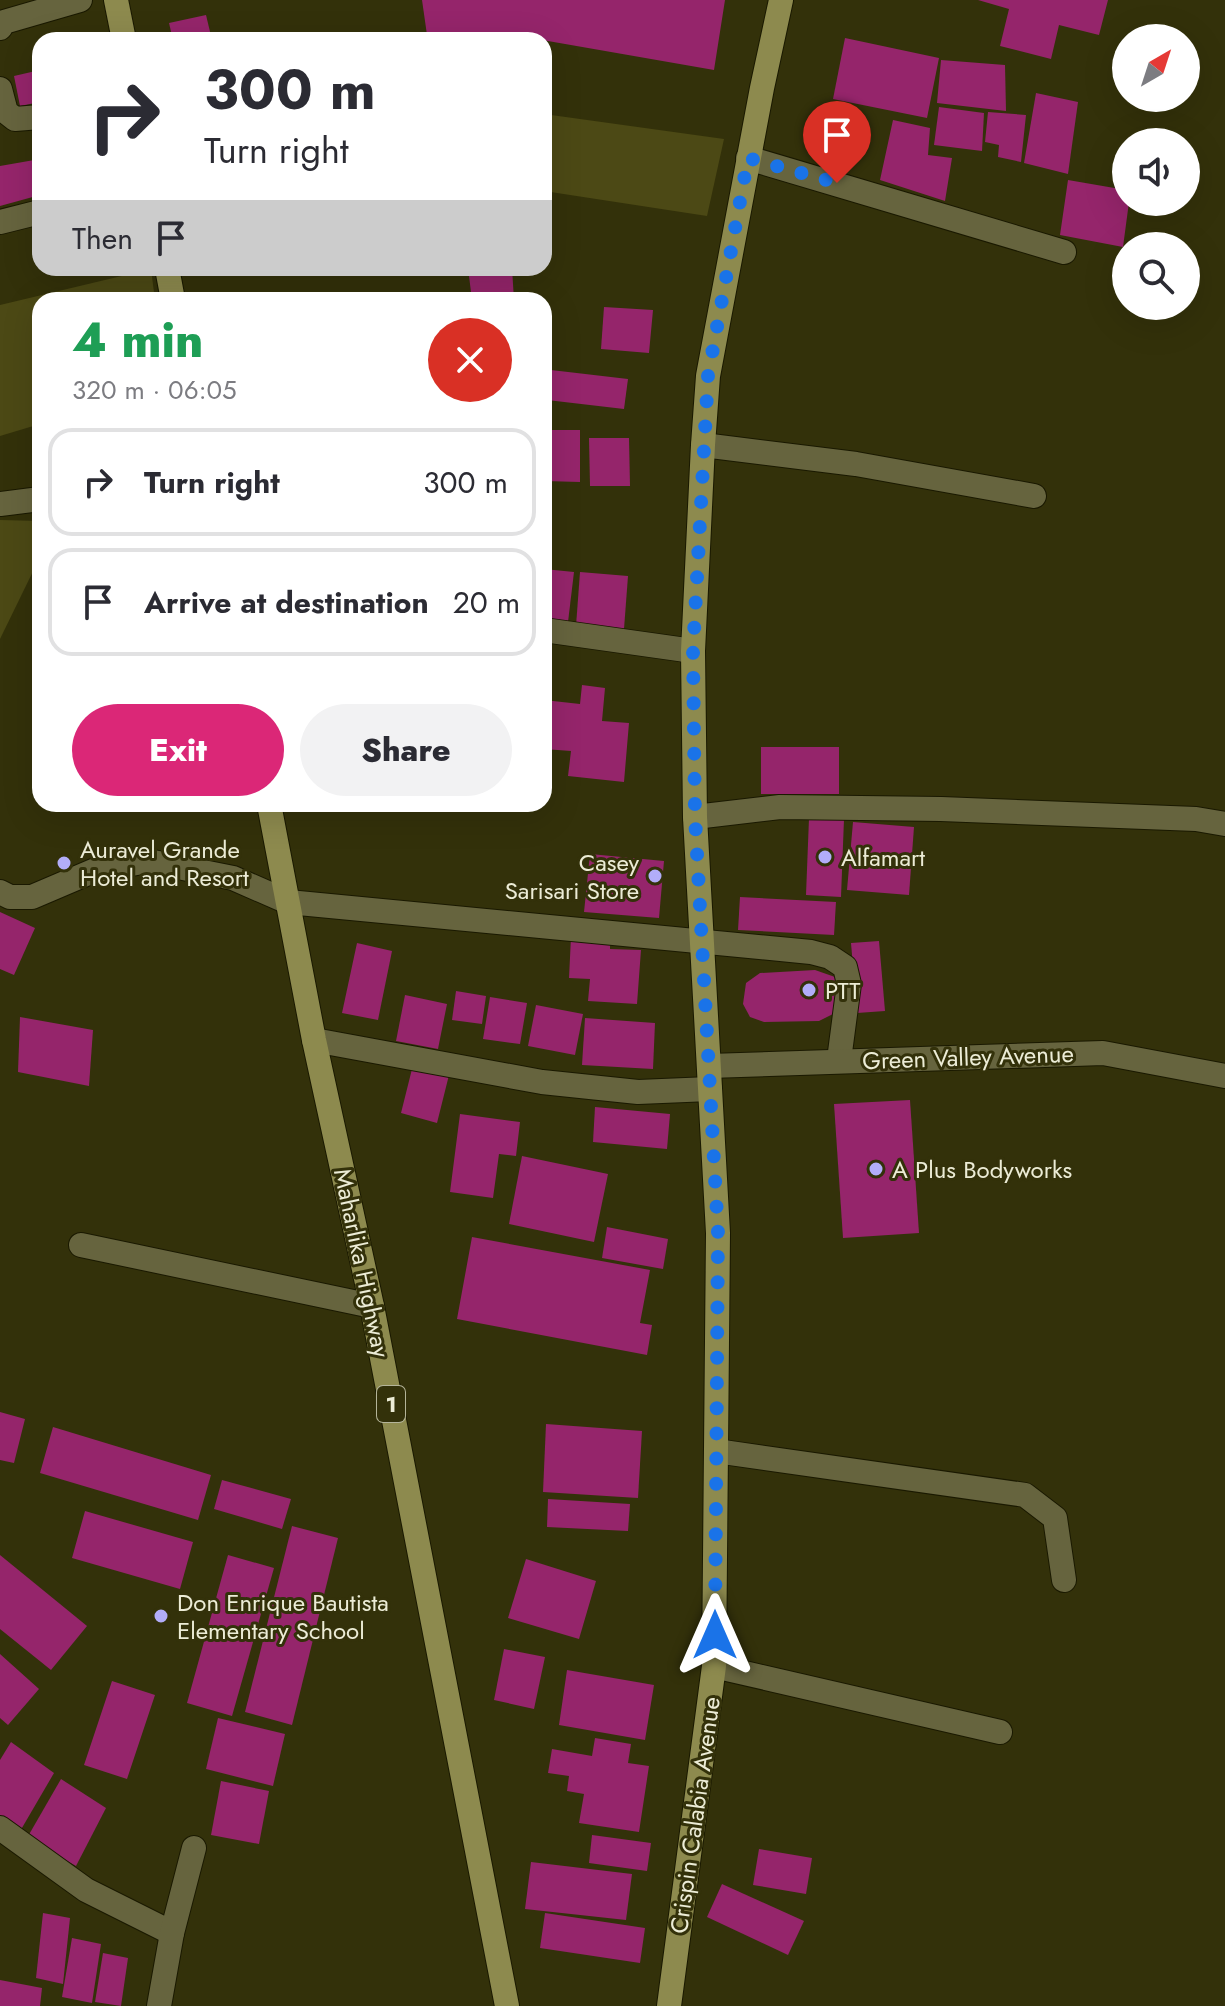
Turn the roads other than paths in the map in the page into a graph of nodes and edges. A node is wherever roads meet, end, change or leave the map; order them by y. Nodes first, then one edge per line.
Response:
1 (80, 0) edge
2 (116, 0) edge
3 (781, 0) edge
4 (0, 28) edge
5 (122, 32) edge
6 (0, 89) edge
7 (32, 118) edge
8 (748, 158) junction
9 (32, 214) edge
10 (0, 222) edge
11 (1064, 252) dead end
12 (703, 445) junction
13 (1034, 496) dead end
14 (32, 500) edge
15 (0, 504) edge
16 (552, 631) edge
17 (693, 651) junction
18 (271, 812) edge
19 (695, 817) junction
20 (1225, 824) edge
21 (0, 892) edge
22 (288, 902) junction
23 (702, 939) junction
24 (314, 1040) junction
25 (839, 1060) junction
26 (1225, 1076) edge
27 (709, 1077) junction
28 (81, 1245) dead end
29 (372, 1306) junction
30 (716, 1451) junction
31 (1064, 1580) dead end
32 (714, 1666) junction
33 (1000, 1732) dead end
34 (0, 1828) edge
35 (194, 1848) dead end
36 (172, 1933) junction
37 (159, 2006) edge
38 (507, 2006) edge
39 (669, 2006) edge

1 - 4 street
2 - 5 main road
3 - 8 main road, Crispin Calabia Avenue
6 - 7 street
8 - 11 street
8 - 12 main road, Crispin Calabia Avenue
9 - 10 street
12 - 13 street
12 - 17 main road, Crispin Calabia Avenue
14 - 15 street
16 - 17 street
17 - 19 main road, Crispin Calabia Avenue
18 - 22 main road, Maharlika Highway / 1
19 - 20 street
19 - 23 main road, Crispin Calabia Avenue
21 - 22 street
22 - 23 street
22 - 24 main road, Maharlika Highway / 1
23 - 25 street
23 - 27 main road, Crispin Calabia Avenue
24 - 27 street, Green Valley Avenue
24 - 29 main road, Maharlika Highway / 1
25 - 26 street, Green Valley Avenue
25 - 27 street, Green Valley Avenue
27 - 30 main road, Crispin Calabia Avenue
28 - 29 street
29 - 38 main road, Maharlika Highway / 1
30 - 31 street
30 - 32 main road, Crispin Calabia Avenue
32 - 33 street
32 - 39 main road, Crispin Calabia Avenue
34 - 36 street
35 - 36 street
36 - 37 street

